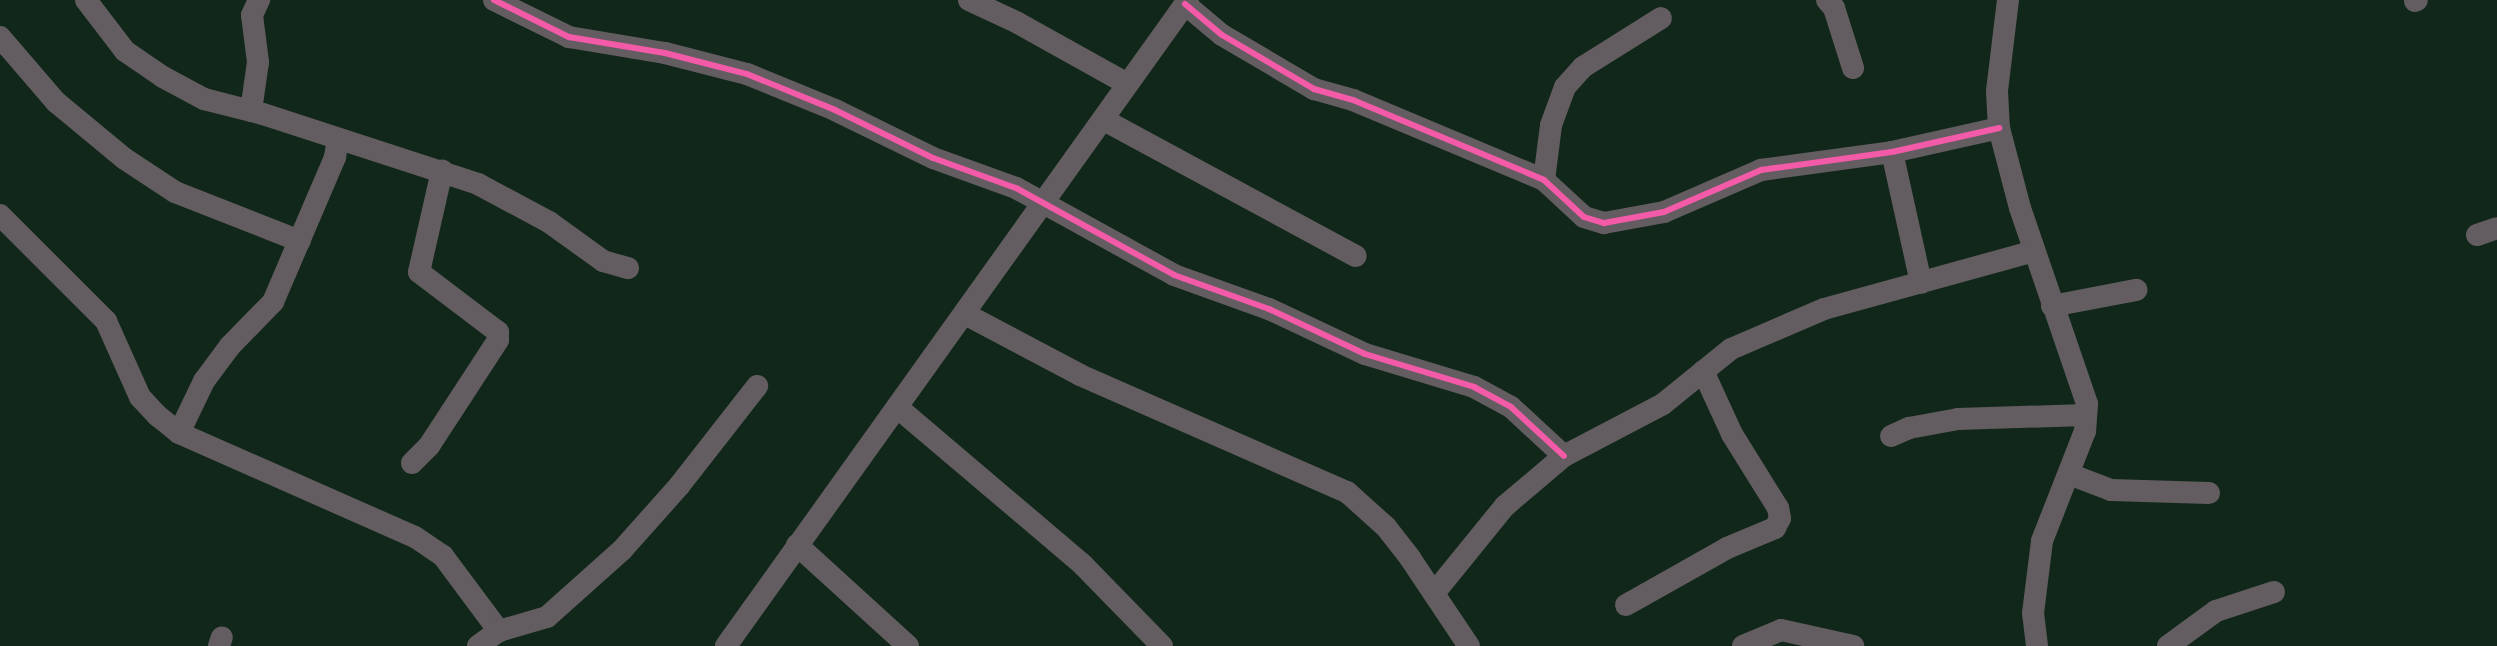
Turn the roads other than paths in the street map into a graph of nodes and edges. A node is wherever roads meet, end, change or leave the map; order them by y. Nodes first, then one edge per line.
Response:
1 (86, 0) edge
2 (259, 0) edge
3 (494, 0) edge
4 (969, 0) edge
5 (1827, 0) edge
6 (2008, 0) edge
7 (1187, 2) edge
8 (1661, 18) dead end
9 (0, 37) edge
10 (1853, 68) dead end
11 (1126, 83) junction
12 (251, 111) junction
13 (1104, 120) junction
14 (1999, 128) junction
15 (338, 139) junction
16 (1892, 152) junction
17 (441, 171) junction
18 (1544, 180) junction
19 (1041, 202) junction
20 (0, 215) edge
21 (300, 242) junction
22 (2034, 251) junction
23 (1356, 256) dead end
24 (628, 268) dead end
25 (1921, 282) junction
26 (2136, 290) dead end
27 (2052, 306) junction
28 (965, 314) junction
29 (1703, 371) junction
30 (757, 386) dead end
31 (897, 407) junction
32 (2086, 415) junction
33 (179, 433) junction
34 (1891, 436) dead end
35 (1564, 456) junction
36 (412, 464) dead end
37 (2069, 474) junction
38 (2209, 493) dead end
39 (797, 545) junction
40 (1435, 592) junction
41 (2274, 592) dead end
42 (1626, 605) dead end
43 (499, 631) junction
44 (478, 646) edge
45 (726, 646) edge
46 (908, 646) edge
47 (1162, 646) edge
48 (1469, 646) edge
49 (1743, 646) edge
50 (1853, 646) edge
51 (2037, 646) edge
52 (2168, 646) edge

1 - 12 street
2 - 12 street
3 - 19 street
4 - 11 street
5 - 10 street
6 - 14 street
7 - 11 street
7 - 18 street
8 - 18 street
9 - 21 street
11 - 13 street
12 - 15 street
13 - 19 street
13 - 23 street
14 - 16 street
14 - 22 street
15 - 17 street
15 - 21 street
16 - 18 street
16 - 25 street
17 - 24 street
17 - 36 street
19 - 28 street
19 - 35 street
20 - 33 street
21 - 33 street
22 - 25 street
22 - 27 street
25 - 29 street
26 - 27 street
27 - 32 street
28 - 31 street
28 - 40 street
29 - 35 street
29 - 42 street
30 - 43 street
31 - 39 street
31 - 47 street
32 - 34 street
32 - 37 street
33 - 43 street
35 - 40 street
37 - 38 street
37 - 51 street
39 - 45 street
39 - 46 street
40 - 48 street
41 - 52 street
43 - 44 street
49 - 50 street

